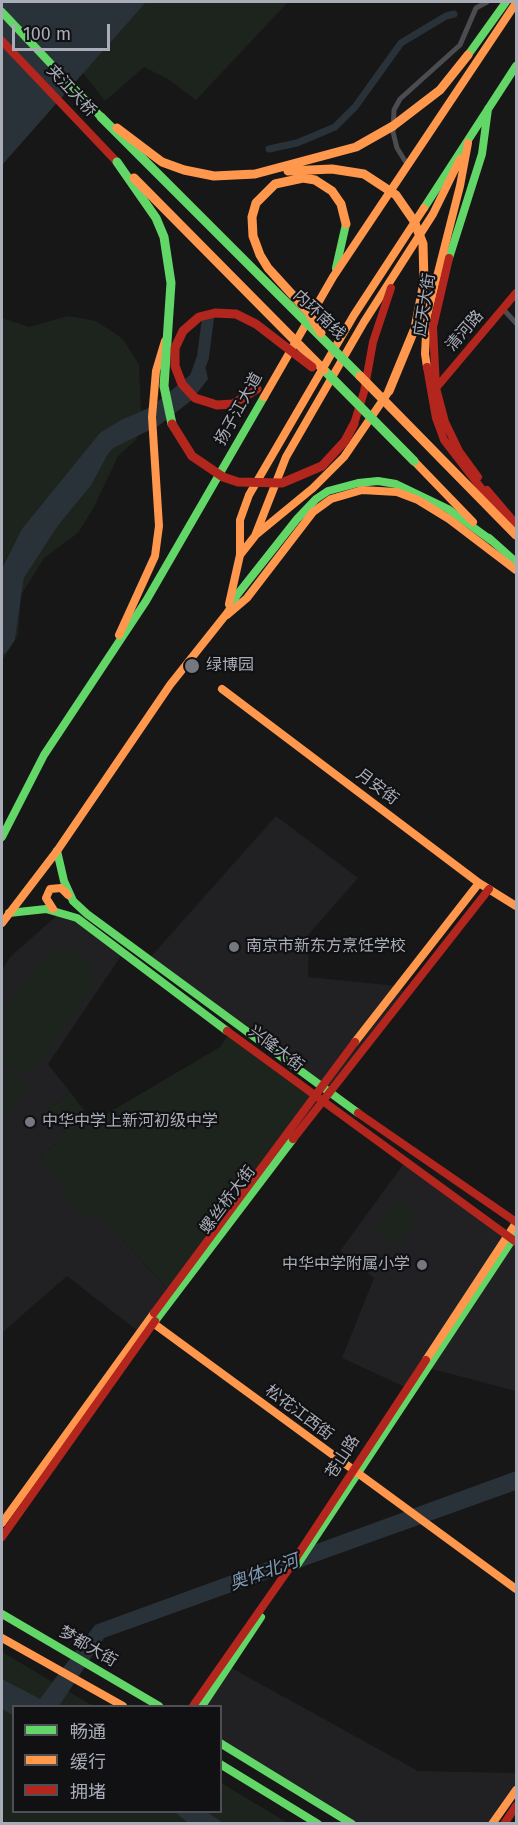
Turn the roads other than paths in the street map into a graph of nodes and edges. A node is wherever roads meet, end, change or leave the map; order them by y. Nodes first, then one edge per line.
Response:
1 (487, 2) edge
2 (506, 2) edge
3 (516, 3) edge
4 (2, 12) edge
5 (2, 40) edge
6 (516, 66) edge
7 (489, 108) junction
8 (101, 117) junction
9 (469, 138) junction
10 (117, 162) junction
11 (407, 164) junction
12 (255, 174) junction
13 (396, 272) junction
14 (333, 278) junction
15 (516, 293) edge
16 (503, 309) junction
17 (516, 323) edge
18 (165, 339) junction
19 (327, 343) junction
20 (275, 375) junction
21 (432, 387) junction
22 (340, 388) junction
23 (516, 524) edge
24 (516, 534) edge
25 (255, 536) junction
26 (492, 541) junction
27 (240, 555) junction
28 (516, 562) edge
29 (516, 570) edge
30 (226, 615) junction
31 (111, 654) junction
32 (222, 689) dead end
33 (2, 837) edge
34 (57, 851) junction
35 (479, 883) junction
36 (489, 889) junction
37 (73, 901) junction
38 (516, 906) edge
39 (56, 910) junction
40 (9, 914) junction
41 (2, 923) edge
42 (324, 1089) junction
43 (317, 1098) junction
44 (516, 1222) edge
45 (513, 1237) edge
46 (153, 1323) junction
47 (354, 1473) junction
48 (2, 1523) edge
49 (2, 1537) edge
50 (289, 1572) junction
51 (516, 1589) edge
52 (2, 1614) edge
53 (2, 1638) edge
54 (120, 1705) edge
55 (156, 1705) edge
56 (194, 1705) edge
57 (203, 1705) edge
58 (222, 1744) edge
59 (222, 1765) edge
60 (516, 1790) edge
61 (516, 1806) edge
62 (318, 1824) edge
63 (352, 1824) edge
64 (492, 1824) edge
65 (504, 1824) edge

1 - 11 street
2 - 12 main road, bridge
3 - 11 main road, 扬子江大道
4 - 8 main road, 夹江大桥
5 - 10 main road, 夹江大桥
6 - 7 main road
7 - 9 main road
7 - 21 main road, 应天大街
8 - 12 main road, bridge
8 - 19 main road, 内环南线, bridge
9 - 13 main road
9 - 21 main road
9 - 27 main road
10 - 18 main road, bridge
10 - 22 main road, bridge
11 - 14 main road, 扬子江大道
12 - 25 main road, bridge
13 - 18 main road, bridge
13 - 25 main road
14 - 19 main road, bridge
14 - 20 main road, 扬子江大道
15 - 16 main road, 清河路
16 - 17 street
16 - 21 main road, 清河路
18 - 31 main road
19 - 24 main road, 内环南线, bridge
20 - 22 main road, bridge
20 - 31 main road, 扬子江大道
21 - 23 main road, 应天大街
21 - 24 main road, bridge
22 - 26 main road, bridge
25 - 27 main road
26 - 28 main road
26 - 30 main road
27 - 30 main road
29 - 30 main road
30 - 34 main road
31 - 33 main road, 扬子江大道
32 - 35 main road, 月安街
34 - 37 main road
34 - 40 main road
35 - 36 main road, 月安街
35 - 42 main road, 螺丝桥大街
36 - 38 main road, 月安街
36 - 42 main road, 螺丝桥大街
37 - 39 main road, 兴隆大街
37 - 42 main road, 兴隆大街
39 - 40 main road, 兴隆大街
39 - 43 main road, 兴隆大街
40 - 41 main road
42 - 43 main road, 螺丝桥大街
42 - 44 main road, 兴隆大街
43 - 45 main road, 兴隆大街
43 - 46 main road, 螺丝桥大街
43 - 48 main road, 螺丝桥大街
44 - 45 main road, 苍山路
45 - 47 main road, 苍山路
46 - 47 main road, 松花江西街
46 - 49 main road, 螺丝桥大街
47 - 50 main road, 苍山路
47 - 51 main road, 松花江西街
50 - 56 main road, 苍山路
50 - 57 main road, 苍山路
52 - 55 main road, 梦都大街
53 - 54 main road
58 - 63 main road
59 - 62 main road
60 - 64 main road
61 - 65 main road

